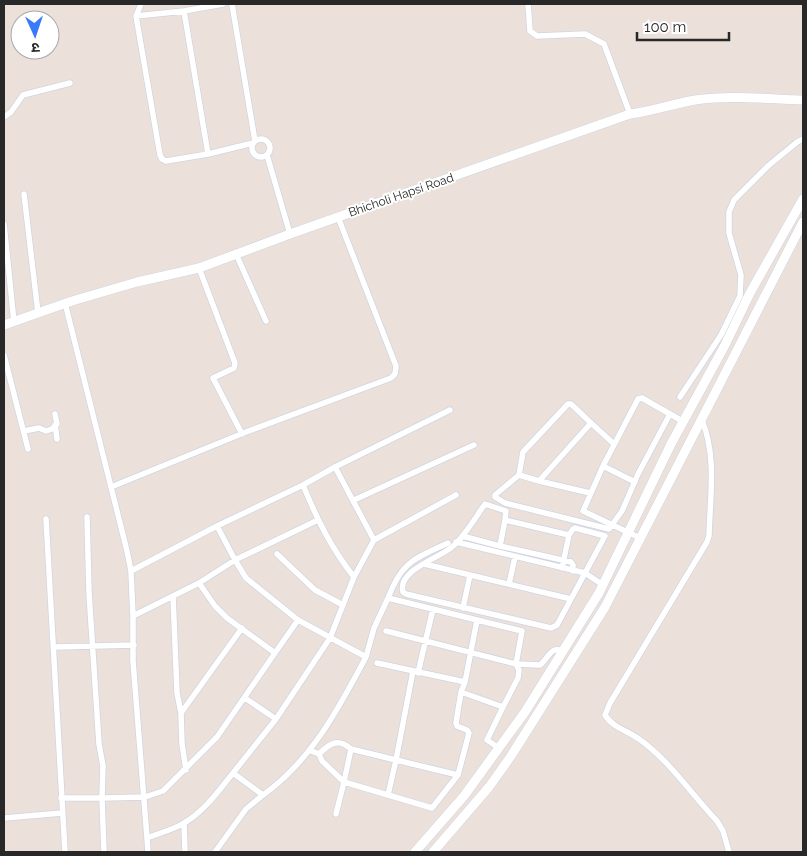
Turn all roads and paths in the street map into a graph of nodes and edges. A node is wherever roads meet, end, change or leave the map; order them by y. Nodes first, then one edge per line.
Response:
1 (141, 4) edge
2 (223, 4) edge
3 (232, 4) edge
4 (528, 4) edge
5 (184, 11) junction
6 (136, 16) junction
7 (70, 83) dead end
8 (803, 100) edge
9 (630, 114) junction
10 (4, 117) edge
11 (803, 139) edge
12 (254, 142) junction
13 (208, 154) junction
14 (267, 155) junction
15 (24, 194) dead end
16 (803, 199) edge
17 (338, 217) junction
18 (803, 222) edge
19 (4, 224) edge
20 (290, 234) junction
21 (236, 254) junction
22 (199, 268) junction
23 (65, 303) junction
24 (38, 313) junction
25 (266, 320) dead end
26 (14, 322) junction
27 (4, 325) edge
28 (4, 355) edge
29 (680, 397) dead end
30 (450, 410) dead end
31 (55, 414) dead end
32 (670, 414) junction
33 (702, 420) junction
34 (684, 422) junction
35 (591, 423) junction
36 (55, 426) junction
37 (24, 431) junction
38 (242, 434) junction
39 (58, 439) dead end
40 (614, 444) junction
41 (474, 445) dead end
42 (28, 449) dead end
43 (603, 466) junction
44 (335, 467) junction
45 (519, 475) junction
46 (539, 481) junction
47 (635, 482) junction
48 (303, 486) junction
49 (111, 487) junction
50 (590, 493) junction
51 (456, 495) dead end
52 (354, 500) junction
53 (87, 517) dead end
54 (46, 519) dead end
55 (318, 520) junction
56 (505, 520) junction
57 (612, 524) junction
58 (217, 526) junction
59 (628, 532) junction
60 (569, 535) junction
61 (462, 536) junction
62 (640, 538) junction
63 (374, 540) junction
64 (456, 542) junction
65 (448, 543) dead end
66 (500, 546) junction
67 (277, 554) dead end
68 (515, 557) junction
69 (235, 560) junction
70 (564, 560) junction
71 (424, 564) junction
72 (562, 568) junction
73 (573, 570) junction
74 (131, 572) junction
75 (585, 573) junction
76 (470, 575) junction
77 (354, 577) junction
78 (198, 583) junction
79 (509, 584) junction
80 (603, 585) junction
81 (174, 596) junction
82 (388, 598) junction
83 (571, 599) junction
84 (343, 605) junction
85 (463, 608) junction
86 (433, 609) junction
87 (133, 616) junction
88 (298, 620) junction
89 (477, 620) junction
90 (242, 628) junction
91 (386, 631) dead end
92 (330, 638) junction
93 (426, 640) junction
94 (93, 645) junction
95 (134, 645) junction
96 (54, 647) junction
97 (471, 651) junction
98 (563, 651) junction
99 (275, 652) junction
100 (366, 657) junction
101 (377, 663) dead end
102 (516, 664) junction
103 (415, 672) junction
104 (465, 682) junction
105 (461, 692) junction
106 (245, 698) junction
107 (503, 708) junction
108 (181, 713) junction
109 (276, 719) junction
110 (499, 748) junction
111 (350, 749) junction
112 (309, 750) junction
113 (319, 754) junction
114 (396, 760) junction
115 (186, 770) junction
116 (233, 773) junction
117 (458, 775) junction
118 (344, 782) junction
119 (263, 795) junction
120 (388, 795) junction
121 (145, 797) junction
122 (61, 798) junction
123 (102, 798) junction
124 (62, 813) junction
125 (336, 814) dead end
126 (4, 818) edge
127 (184, 823) junction
128 (147, 838) junction
129 (64, 852) edge
130 (104, 852) edge
131 (148, 852) edge
132 (186, 852) edge
133 (216, 852) edge
134 (415, 852) edge
135 (433, 852) edge
136 (729, 852) edge

1 - 6 street
2 - 5 street
3 - 12 street
4 - 9 street
5 - 6 street
5 - 13 street
6 - 13 street
7 - 10 street
8 - 9 street, Bhicholi Hapsi Road
9 - 17 street, Bhicholi Hapsi Road
11 - 29 street
12 - 13 street
12 - 14 street
12 - 14 street
14 - 20 street
15 - 24 street
16 - 34 street
17 - 20 street, Bhicholi Hapsi Road
17 - 38 street
18 - 33 street
19 - 26 street
20 - 21 street, Bhicholi Hapsi Road
21 - 22 street, Bhicholi Hapsi Road
21 - 25 street
22 - 23 street, Bhicholi Hapsi Road
22 - 38 street
23 - 24 street, Bhicholi Hapsi Road
23 - 49 street
24 - 26 street, Bhicholi Hapsi Road
26 - 27 street, Bhicholi Hapsi Road
28 - 37 street
30 - 44 street
31 - 36 street
32 - 34 street
32 - 40 street
32 - 47 street
33 - 62 street
33 - 136 street
34 - 59 street
35 - 40 street
35 - 45 street
35 - 46 street
36 - 37 street
36 - 39 street
37 - 42 street
38 - 49 street
40 - 43 street
41 - 52 street
43 - 47 street
43 - 50 street
44 - 48 street
44 - 52 street
45 - 46 street
45 - 57 street
46 - 50 street
47 - 57 street
48 - 55 street
48 - 58 street
49 - 74 street
50 - 57 street
51 - 63 street
52 - 63 street
53 - 94 street
54 - 96 street
55 - 69 street
55 - 77 street
56 - 60 street
56 - 61 street
56 - 66 street
57 - 59 street
58 - 69 street
58 - 74 street
59 - 62 street
59 - 80 street
60 - 70 street
60 - 75 street
61 - 64 street
61 - 66 street
62 - 135 street
63 - 77 street
64 - 68 street
64 - 71 street
65 - 82 street
66 - 70 street
67 - 84 street
68 - 72 street
68 - 79 street
69 - 78 street
69 - 88 street
70 - 72 street
70 - 73 street
71 - 76 street
71 - 85 street
72 - 73 street
73 - 75 street
74 - 87 street
75 - 80 street
75 - 83 street
76 - 79 street
76 - 85 street
77 - 84 street
78 - 81 street
78 - 90 street
79 - 83 street
80 - 98 street
81 - 87 street
81 - 108 street
82 - 86 street
82 - 100 street
83 - 85 street
84 - 92 street
86 - 89 street
86 - 93 street
87 - 95 street
88 - 92 street
88 - 99 street
89 - 97 street
89 - 102 street
90 - 99 street
90 - 108 street
91 - 93 street
92 - 100 street
92 - 109 street
93 - 97 street
93 - 103 street
94 - 95 street
94 - 96 street
94 - 123 street
95 - 121 street
96 - 122 street
97 - 102 street
97 - 104 street
98 - 102 street
98 - 110 street
99 - 106 street
100 - 112 street
101 - 103 street
102 - 107 street
103 - 104 street
103 - 114 street
104 - 105 street
105 - 107 street
105 - 117 street
106 - 109 street
106 - 115 street
107 - 110 street
108 - 115 street
109 - 116 street
110 - 134 street
111 - 113 street
111 - 114 street
111 - 118 street
112 - 113 street
112 - 119 street
113 - 118 street
114 - 117 street
114 - 120 street
115 - 121 street
116 - 119 street
116 - 127 street
117 - 120 street
118 - 120 street
118 - 125 street
119 - 133 street
121 - 123 street
121 - 128 street
122 - 123 street
122 - 124 street
123 - 130 street
124 - 126 street
124 - 129 street
127 - 128 street
127 - 132 street
128 - 131 street

